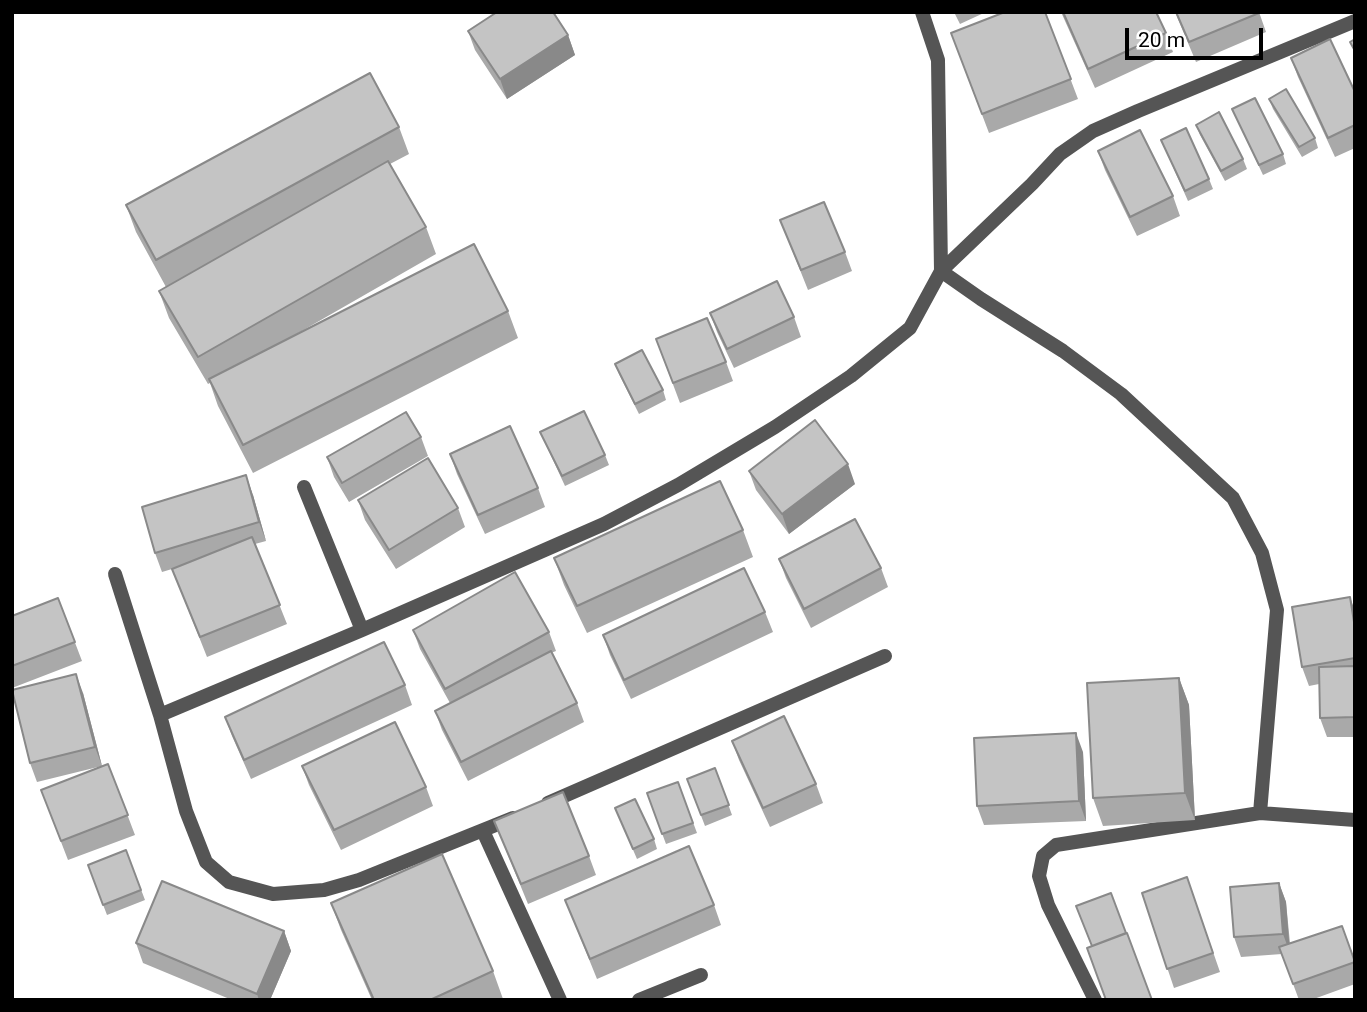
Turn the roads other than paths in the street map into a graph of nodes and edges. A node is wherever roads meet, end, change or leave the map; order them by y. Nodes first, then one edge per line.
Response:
1 (922, 12) edge
2 (1355, 20) edge
3 (941, 271) junction
4 (304, 488) dead end
5 (114, 574) dead end
6 (362, 631) junction
7 (885, 656) dead end
8 (160, 715) junction
9 (1261, 813) junction
10 (1355, 820) edge
11 (482, 831) junction
12 (701, 975) dead end
13 (560, 1000) edge
14 (639, 1000) edge
15 (1095, 1000) edge

1 - 3 street
2 - 3 street
3 - 6 street
3 - 9 street
4 - 6 street
5 - 8 street
6 - 8 street
7 - 11 street
8 - 11 street
9 - 10 street
9 - 15 street
11 - 13 street
12 - 14 street

